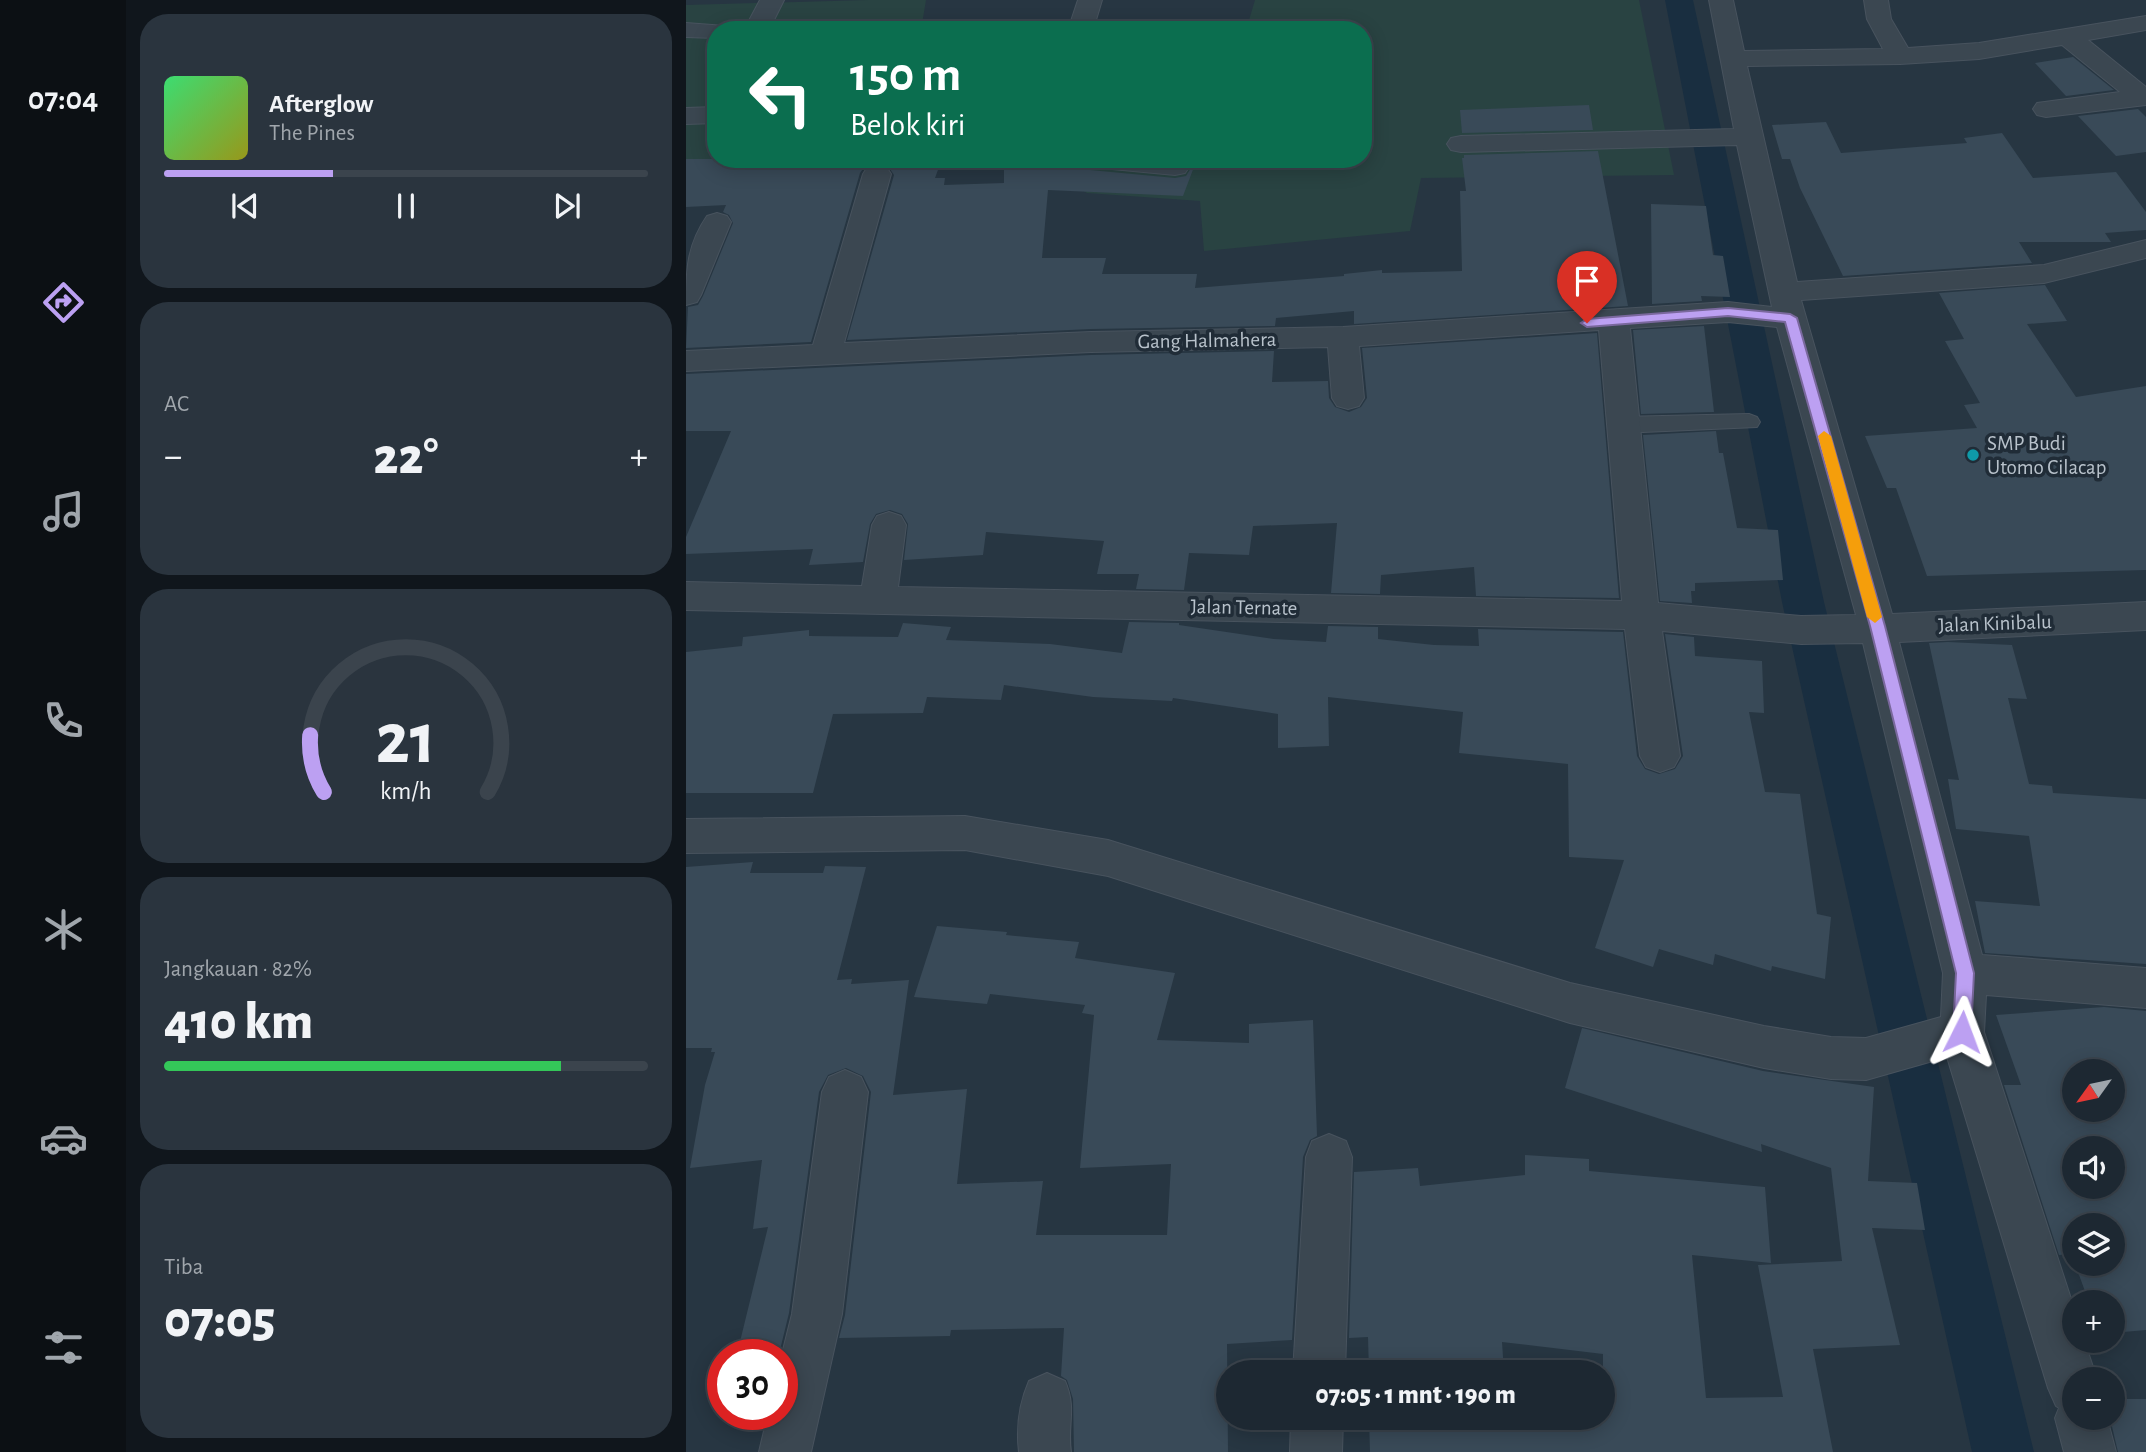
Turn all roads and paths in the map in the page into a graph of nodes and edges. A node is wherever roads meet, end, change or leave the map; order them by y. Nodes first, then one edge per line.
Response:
1 (772, 0) edge
2 (1090, 0) edge
3 (1721, 0) edge
4 (1876, 0) edge
5 (761, 21) edge
6 (1083, 21) edge
7 (2146, 23) edge
8 (686, 30) edge
9 (707, 31) edge
10 (2068, 37) junction
11 (1900, 56) junction
12 (1734, 59) junction
13 (2144, 97) edge
14 (2046, 109) dead end
15 (686, 116) edge
16 (707, 116) edge
17 (1740, 137) junction
18 (1461, 144) dead end
19 (877, 174) dead end
20 (717, 222) dead end
21 (2146, 249) edge
22 (686, 295) edge
23 (1781, 308) junction
24 (1614, 321) junction
25 (1343, 337) junction
26 (825, 356) junction
27 (686, 361) edge
28 (1348, 398) dead end
29 (1749, 422) dead end
30 (1620, 425) junction
31 (889, 526) dead end
32 (686, 596) edge
33 (878, 601) junction
34 (1641, 615) junction
35 (2146, 616) edge
36 (1861, 627) junction
37 (1801, 630) joint
38 (1660, 756) dead end
39 (686, 836) edge
40 (1965, 973) junction
41 (2146, 988) edge
42 (1946, 1036) junction
43 (845, 1092) dead end
44 (1329, 1157) dead end
45 (1320, 1360) edge
46 (2066, 1367) edge
47 (1047, 1399) dead end
48 (1316, 1430) edge
49 (2084, 1430) edge
50 (785, 1452) edge
51 (1045, 1452) edge
52 (1315, 1452) edge
53 (2090, 1452) edge

1 - 5 street
2 - 6 street
3 - 12 street
4 - 11 street
7 - 10 street
8 - 9 street
10 - 11 street
10 - 13 street
11 - 12 street
12 - 17 street
13 - 14 street
15 - 16 street
17 - 18 street
17 - 23 street
19 - 26 street
20 - 22 street
21 - 23 street, Gang Halmahera
23 - 24 street, Gang Halmahera
23 - 36 street
24 - 25 street, Gang Halmahera
24 - 30 street
25 - 26 street, Gang Halmahera
25 - 28 street
26 - 27 street, Gang Halmahera
29 - 30 lane
30 - 34 street
31 - 33 street
32 - 33 street, Jalan Ternate
33 - 34 street, Jalan Ternate
34 - 37 street, Jalan Ternate
34 - 38 street
35 - 36 street, Jalan Kinibalu
36 - 37 street, Jalan Kinibalu
36 - 40 street
39 - 42 street
40 - 41 street
40 - 42 street
42 - 46 street
43 - 50 street
44 - 45 street
47 - 51 street
48 - 52 street
49 - 53 street

